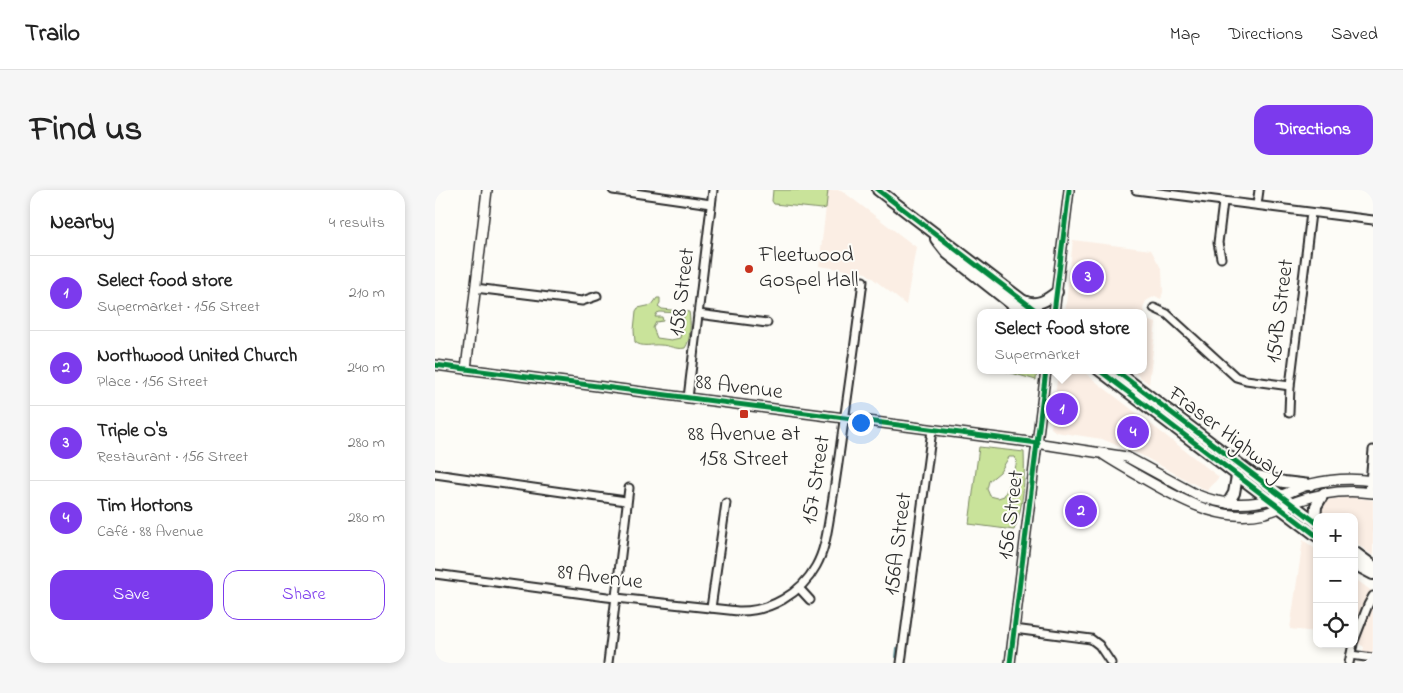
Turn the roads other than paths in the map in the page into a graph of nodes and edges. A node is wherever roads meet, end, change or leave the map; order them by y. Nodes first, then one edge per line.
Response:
1 (487, 190) edge
2 (613, 190) edge
3 (713, 190) edge
4 (878, 190) edge
5 (1069, 190) edge
6 (1136, 190) edge
7 (1259, 190) edge
8 (1223, 202) junction
9 (711, 204) junction
10 (1257, 204) junction
11 (1311, 213) junction
12 (1373, 220) edge
13 (928, 229) junction
14 (1221, 258) dead end
15 (863, 281) dead end
16 (475, 288) junction
17 (1057, 292) junction
18 (597, 296) dead end
19 (1022, 300) junction
20 (1154, 308) dead end
21 (1018, 309) edge
22 (1034, 309) edge
23 (1055, 309) edge
24 (698, 314) junction
25 (767, 323) dead end
26 (435, 365) edge
27 (466, 369) junction
28 (1046, 374) edge
29 (1104, 374) edge
30 (1120, 374) edge
31 (1290, 386) junction
32 (688, 398) junction
33 (1289, 413) dead end
34 (845, 418) junction
35 (932, 430) junction
36 (1038, 443) junction
37 (1373, 450) edge
38 (1102, 453) junction
39 (435, 474) edge
40 (1253, 475) junction
41 (1237, 476) junction
42 (1371, 481) edge
43 (1310, 485) junction
44 (629, 488) dead end
45 (1371, 492) edge
46 (1324, 493) junction
47 (1281, 496) junction
48 (1269, 500) junction
49 (626, 501) junction
50 (725, 503) dead end
51 (1228, 503) junction
52 (1291, 504) junction
53 (1279, 508) junction
54 (1316, 513) edge
55 (1313, 521) edge
56 (1313, 533) edge
57 (1358, 555) edge
58 (1358, 566) edge
59 (1373, 566) edge
60 (435, 574) edge
61 (1373, 574) edge
62 (799, 588) junction
63 (1373, 596) edge
64 (615, 598) junction
65 (810, 600) dead end
66 (711, 608) junction
67 (760, 609) joint
68 (1014, 629) junction
69 (1358, 632) edge
70 (1353, 648) edge
71 (1351, 655) junction
72 (1373, 658) edge
73 (608, 663) edge
74 (901, 663) edge
75 (1009, 663) edge
76 (1111, 663) edge
77 (1349, 663) edge

1 - 16 main road
2 - 9 street
3 - 9 street, 158 Street
4 - 13 main road
5 - 17 main road
6 - 8 street
7 - 10 street
8 - 10 street
8 - 14 street
9 - 24 street, 158 Street
10 - 11 street
11 - 12 street
11 - 31 street, 154B Street
13 - 19 main road
13 - 21 main road
15 - 34 street, 157 Street
16 - 18 street
16 - 27 main road
17 - 19 main road
17 - 23 main road
19 - 22 main road
20 - 31 street
24 - 25 street
24 - 32 street, 158 Street
26 - 27 main road, 88 Avenue
27 - 32 main road, 88 Avenue
28 - 36 main road, 156 Street
29 - 41 main road, Fraser Highway
30 - 40 main road, Fraser Highway
31 - 33 street, 154B Street
32 - 34 main road, 88 Avenue
34 - 35 main road, 88 Avenue
34 - 62 street, 157 Street
35 - 36 main road, 88 Avenue
35 - 74 street, 156A Street
36 - 38 main road, 88 Avenue
36 - 68 main road, 156 Street
37 - 42 street
38 - 51 main road, 88 Avenue
38 - 53 main road, 88 Avenue
39 - 49 street
40 - 43 main road
40 - 47 main road, Fraser Highway
41 - 48 main road, Fraser Highway
41 - 51 main road
42 - 43 main road, 88 Avenue
42 - 45 street
43 - 47 main road, 88 Avenue
44 - 49 street
45 - 46 main road, 88 Avenue
46 - 52 main road, 88 Avenue
46 - 54 main road
47 - 48 main road, 88 Avenue
47 - 52 main road, Fraser Highway
48 - 51 main road, 88 Avenue
48 - 53 main road, Fraser Highway
49 - 64 street
50 - 66 street
52 - 53 main road, 88 Avenue
52 - 55 main road, Fraser Highway
53 - 56 main road, Fraser Highway
57 - 59 main road
58 - 61 main road
60 - 64 street, 89 Avenue
62 - 65 street
62 - 67 street, 157 Street
63 - 69 street
64 - 66 street, 89 Avenue
64 - 73 street
66 - 67 street, 89 Avenue
68 - 75 main road, 156 Street
68 - 76 street
70 - 71 street
71 - 72 street
71 - 77 street

